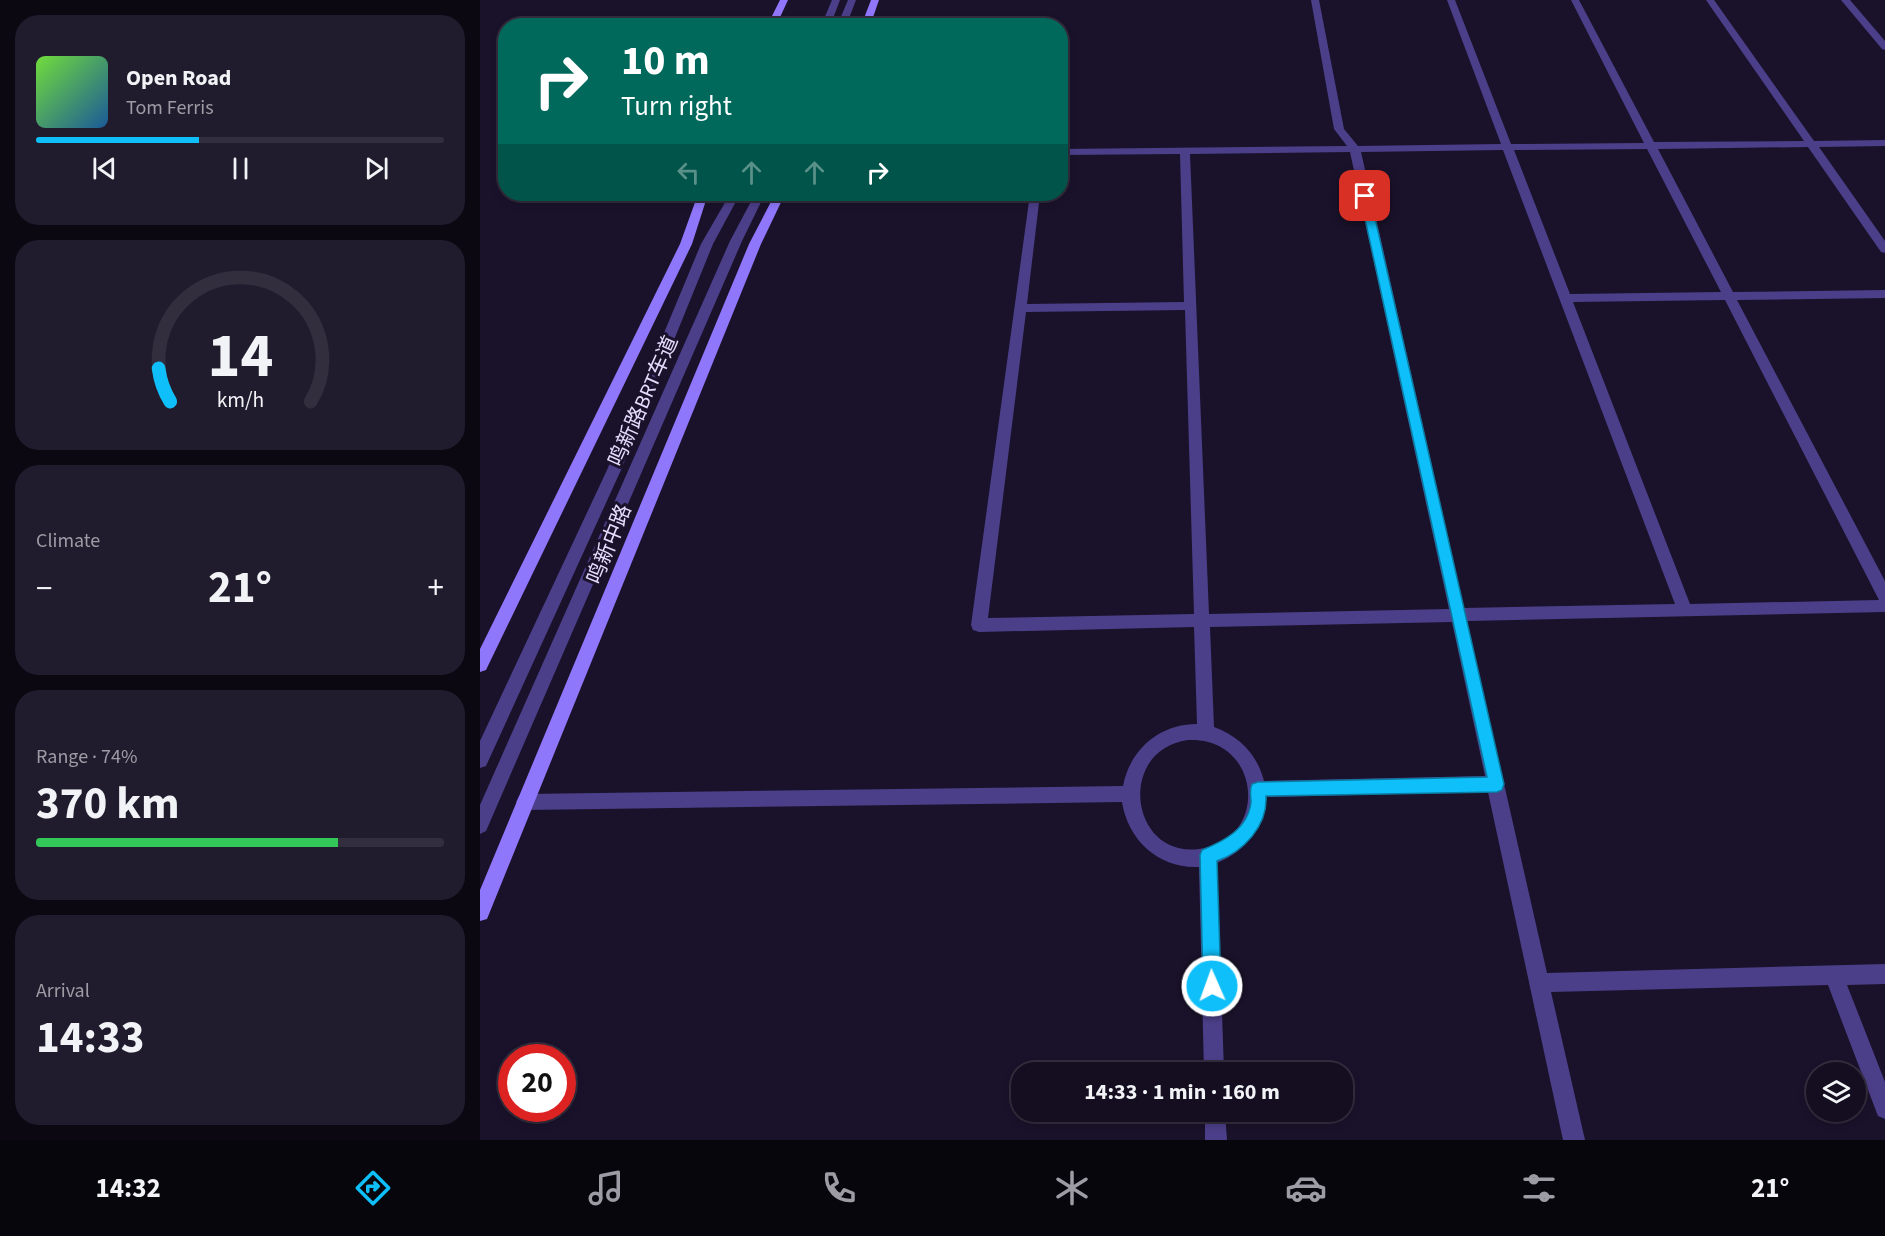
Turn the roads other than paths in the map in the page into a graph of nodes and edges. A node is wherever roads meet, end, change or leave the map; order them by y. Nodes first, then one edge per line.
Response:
1 (784, 0) edge
2 (836, 0) edge
3 (852, 0) edge
4 (875, 0) edge
5 (1315, 0) edge
6 (1451, 0) edge
7 (1575, 0) edge
8 (1710, 0) edge
9 (1845, 0) edge
10 (775, 18) edge
11 (828, 18) edge
12 (844, 18) edge
13 (868, 18) edge
14 (1885, 47) edge
15 (1885, 143) edge
16 (1812, 144) junction
17 (1651, 146) junction
18 (1508, 147) junction
19 (1355, 149) junction
20 (1185, 151) junction
21 (1068, 153) edge
22 (701, 201) edge
23 (731, 201) edge
24 (757, 201) edge
25 (776, 201) edge
26 (1034, 201) edge
27 (1885, 249) edge
28 (1885, 294) edge
29 (1729, 296) junction
30 (1566, 298) junction
31 (1190, 306) junction
32 (1020, 308) junction
33 (1885, 596) edge
34 (1885, 606) edge
35 (1685, 610) junction
36 (1459, 615) junction
37 (1200, 620) junction
38 (480, 665) edge
39 (1206, 735) junction
40 (480, 760) edge
41 (1497, 784) junction
42 (1258, 789) junction
43 (1128, 794) junction
44 (525, 802) junction
45 (480, 825) edge
46 (1208, 855) junction
47 (480, 912) edge
48 (1885, 974) edge
49 (1834, 975) junction
50 (1539, 983) junction
51 (1214, 1062) edge
52 (1885, 1108) edge
53 (1215, 1122) edge
54 (1216, 1140) edge
55 (1574, 1140) edge

1 - 10 main road
2 - 11 lane
3 - 12 lane
4 - 13 main road
5 - 19 lane
6 - 18 lane
7 - 17 lane
8 - 16 lane
9 - 14 lane
15 - 16 lane
16 - 17 lane
16 - 27 lane
17 - 18 lane
17 - 29 lane
18 - 19 lane
18 - 30 lane
19 - 20 lane
19 - 36 lane
20 - 21 lane
20 - 31 lane
22 - 38 main road
23 - 40 lane, 鸣新路BRT车道
24 - 45 lane, 鸣新路BRT车道
25 - 44 main road, 鸣新中路
26 - 32 lane
28 - 29 lane
29 - 30 lane
29 - 33 lane
30 - 35 lane
31 - 32 lane
31 - 37 lane
32 - 37 lane
34 - 35 lane
35 - 36 lane
36 - 37 lane
36 - 41 lane
37 - 39 lane
39 - 42 lane
39 - 43 lane
41 - 42 lane
41 - 50 lane
42 - 46 lane
43 - 44 lane
43 - 46 lane
44 - 47 main road, 鸣新中路
46 - 51 lane
48 - 49 lane
49 - 50 lane
49 - 52 lane
50 - 55 lane
53 - 54 lane

